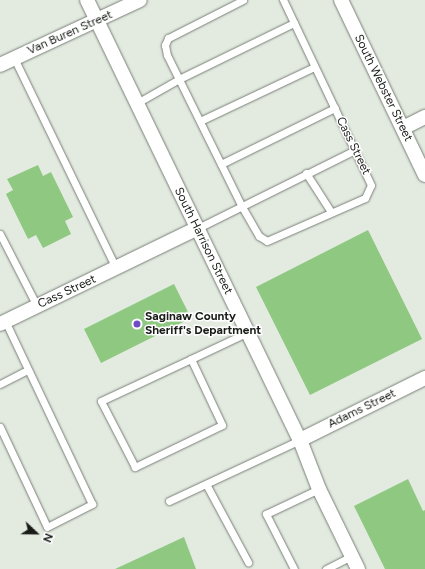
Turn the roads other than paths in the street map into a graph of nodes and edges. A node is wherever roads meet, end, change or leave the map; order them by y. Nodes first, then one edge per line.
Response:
1 (87, 0) edge
2 (140, 0) edge
3 (243, 0) edge
4 (283, 0) edge
5 (340, 0) edge
6 (98, 21) junction
7 (294, 23) junction
8 (14, 58) junction
9 (0, 66) edge
10 (314, 67) junction
11 (179, 79) junction
12 (137, 103) junction
13 (335, 108) junction
14 (425, 117) edge
15 (200, 121) junction
16 (403, 128) junction
17 (354, 150) junction
18 (220, 164) junction
19 (306, 173) junction
20 (425, 175) edge
21 (241, 205) junction
22 (331, 212) junction
23 (198, 228) junction
24 (0, 234) edge
25 (116, 268) junction
26 (37, 306) junction
27 (2, 322) edge
28 (248, 332) junction
29 (190, 359) junction
30 (28, 370) junction
31 (425, 378) edge
32 (0, 384) edge
33 (0, 427) edge
34 (300, 440) junction
35 (206, 484) junction
36 (319, 489) junction
37 (169, 501) dead end
38 (352, 556) junction
39 (248, 562) dead end
40 (294, 569) edge
41 (326, 569) edge
42 (358, 569) edge

1 - 6 street, South Harrison Street
2 - 6 street, Van Buren Street
3 - 11 lane, Cass Street
4 - 7 lane, Cass Street
5 - 16 street, South Webster Street
6 - 8 street, Van Buren Street
6 - 12 street, South Harrison Street
7 - 10 lane, Cass Street
7 - 11 lane
8 - 9 street, Van Buren Street
8 - 25 lane
10 - 13 lane, Cass Street
10 - 15 lane
11 - 12 lane
11 - 15 lane, Cass Street
12 - 23 street, South Harrison Street
13 - 17 lane, Cass Street
13 - 18 lane
14 - 16 street
15 - 18 lane, Cass Street
16 - 20 street, South Webster Street
17 - 19 lane
17 - 22 lane, Cass Street
18 - 21 lane, Cass Street
19 - 21 lane
19 - 22 lane
21 - 22 lane, Cass Street
21 - 23 lane, Cass Street
23 - 25 street, Cass Street
23 - 28 street, South Harrison Street
24 - 26 lane
25 - 26 street, Cass Street
26 - 27 street, Cass Street
27 - 30 lane
28 - 29 lane
28 - 34 street, South Harrison Street
29 - 29 lane
30 - 32 lane
30 - 33 lane
31 - 34 street, Adams Street
34 - 35 lane
34 - 36 street, South Harrison Street
35 - 37 lane
35 - 39 lane
36 - 38 street, South Harrison Street
36 - 40 lane
38 - 41 lane
38 - 42 street, South Harrison Street

